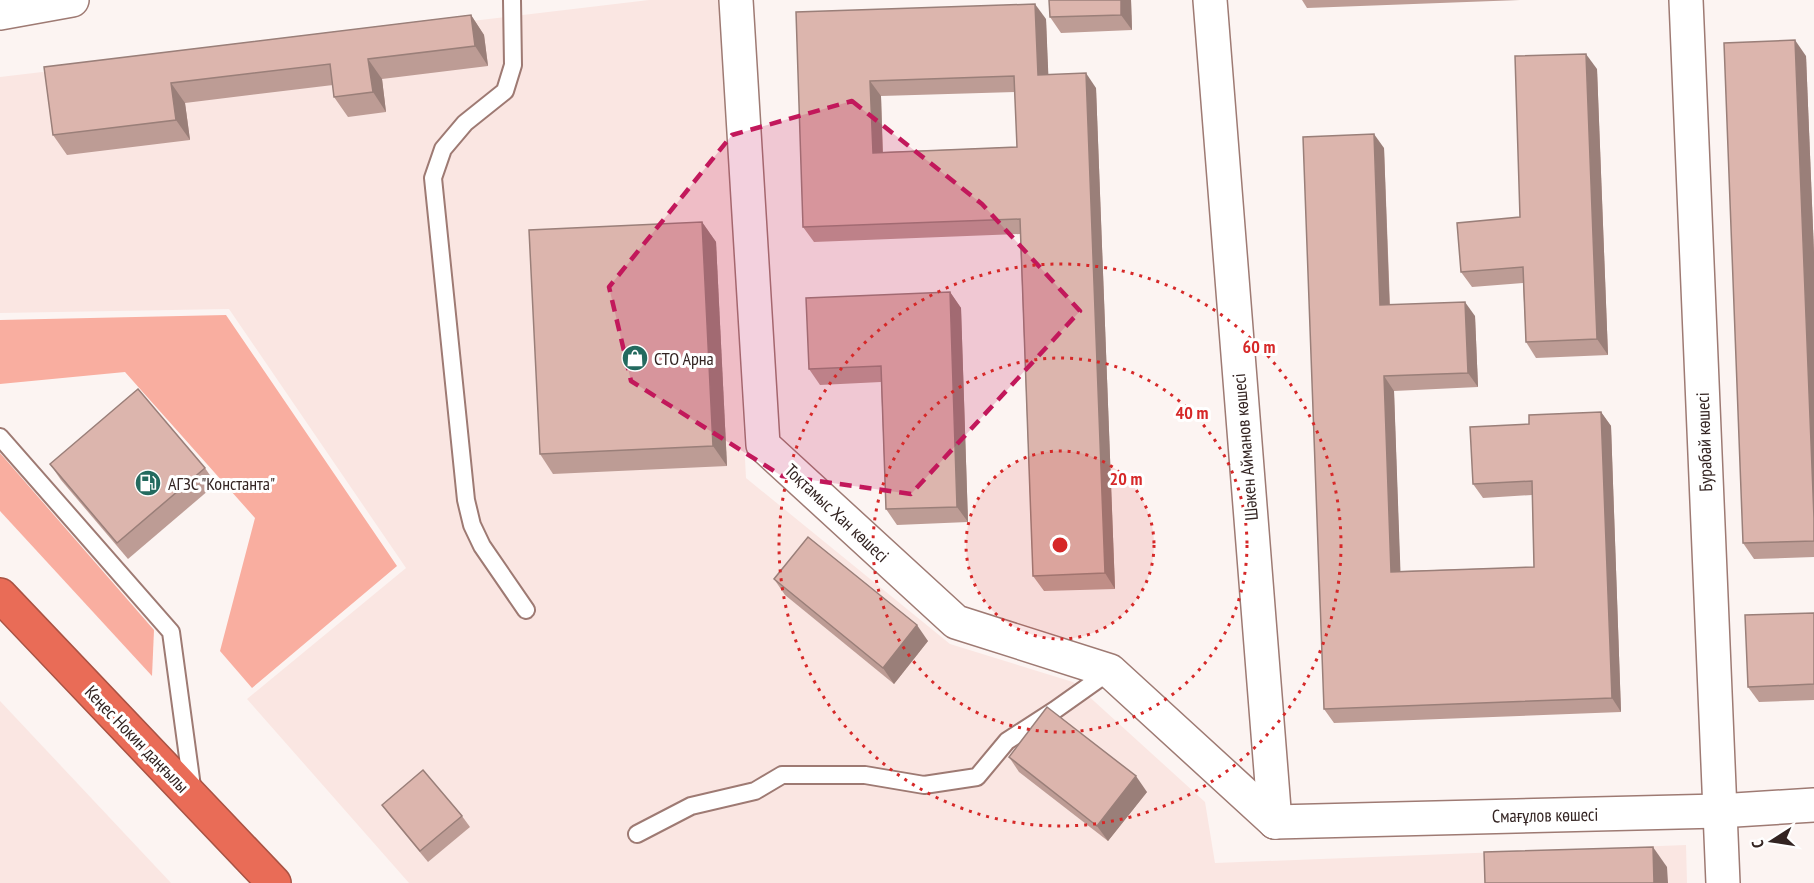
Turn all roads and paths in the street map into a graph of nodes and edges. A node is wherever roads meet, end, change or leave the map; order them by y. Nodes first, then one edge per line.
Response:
1 (72, 0) edge
2 (512, 0) edge
3 (736, 0) edge
4 (1210, 0) edge
5 (1686, 0) edge
6 (0, 13) edge
7 (0, 436) edge
8 (0, 595) edge
9 (526, 610) dead end
10 (1110, 671) junction
11 (194, 798) junction
12 (1814, 805) edge
13 (1719, 811) junction
14 (1275, 822) junction
15 (637, 834) dead end
16 (274, 883) edge
17 (1723, 883) edge

1 - 6 street
2 - 9 lane
3 - 10 street, Тоқтамыс Хан көшесі
4 - 14 street, Шәкен Айманов көшесі
5 - 13 street, Бурабай көшесі
7 - 11 lane
8 - 11 highway, Кеңес Нокин даңғылы
10 - 14 street, Тоқтамыс Хан көшесі
10 - 15 lane
11 - 16 highway, Кеңес Нокин даңғылы
12 - 13 street, Смағұлов көшесі
13 - 14 street, Смағұлов көшесі
13 - 17 street, Бурабай көшесі

